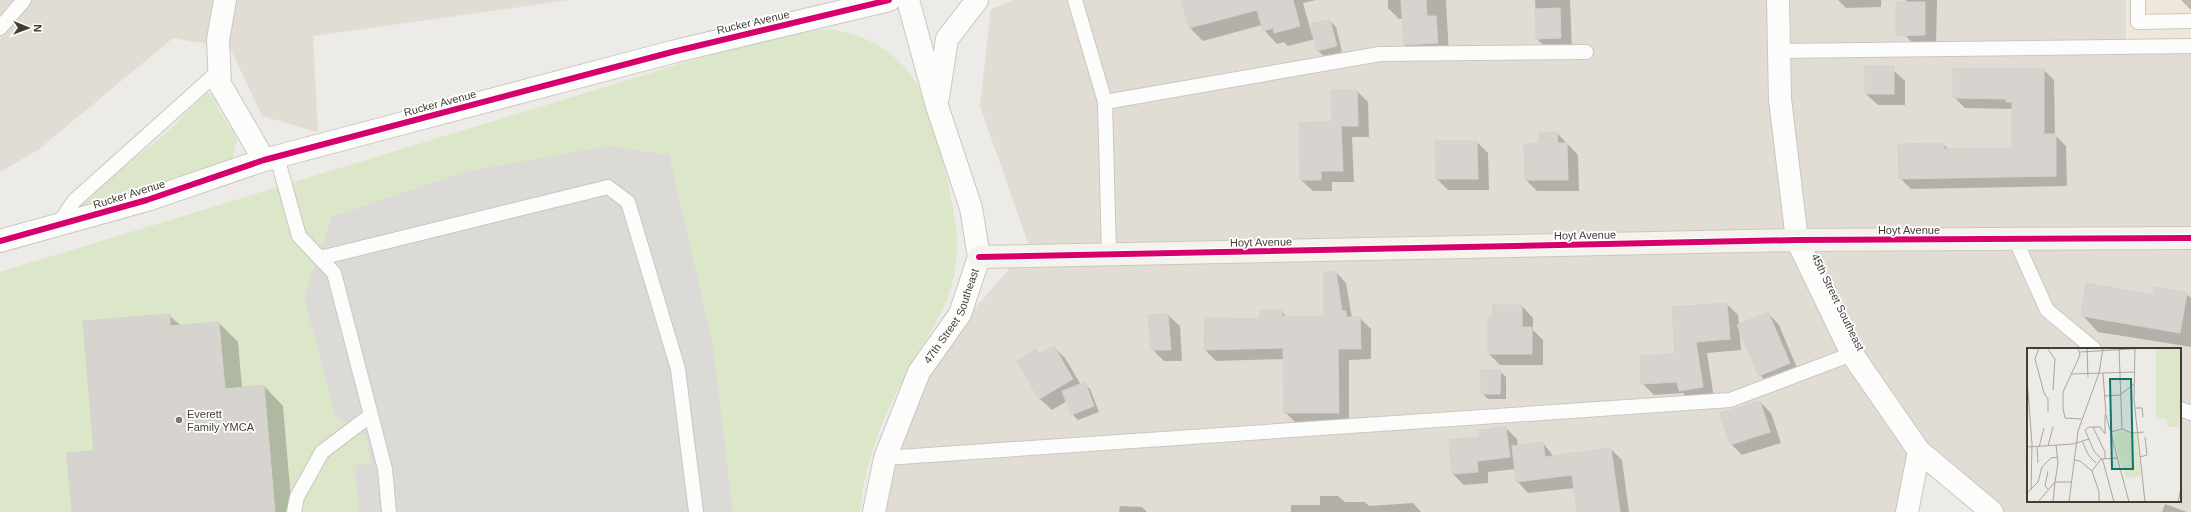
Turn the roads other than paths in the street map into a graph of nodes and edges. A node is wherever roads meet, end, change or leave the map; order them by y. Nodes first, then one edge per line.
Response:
1 (24, 0) edge
2 (225, 0) edge
3 (889, 0) edge
4 (908, 0) edge
5 (977, 0) edge
6 (1075, 0) edge
7 (1778, 0) edge
8 (2138, 0) edge
9 (2191, 21) edge
10 (0, 28) edge
11 (2191, 46) edge
12 (1779, 51) junction
13 (1586, 52) dead end
14 (219, 71) junction
15 (1105, 102) junction
16 (937, 106) junction
17 (271, 158) junction
18 (58, 225) junction
19 (2191, 238) edge
20 (2015, 239) junction
21 (1797, 240) junction
22 (0, 242) edge
23 (1109, 255) junction
24 (979, 257) junction
25 (320, 258) junction
26 (2093, 348) edge
27 (1852, 354) junction
28 (2181, 409) edge
29 (2191, 413) edge
30 (371, 416) junction
31 (1919, 451) junction
32 (885, 458) junction
33 (294, 512) edge
34 (390, 512) edge
35 (696, 512) edge
36 (874, 512) edge
37 (1907, 512) edge
38 (1992, 512) edge

1 - 10 lane
2 - 14 street
3 - 17 street, Rucker Avenue
4 - 16 street, 47th Street Southeast
5 - 16 street
6 - 15 lane
7 - 12 street, 45th Street Southeast
8 - 9 lane
11 - 12 lane
12 - 21 street, 45th Street Southeast
13 - 15 lane
14 - 17 street
14 - 18 lane
15 - 23 lane
16 - 24 street, 47th Street Southeast
17 - 18 street, Rucker Avenue
17 - 25 lane
18 - 22 street, Rucker Avenue
19 - 20 street, Hoyt Avenue
20 - 21 street, Hoyt Avenue
20 - 26 lane
21 - 23 street, Hoyt Avenue
21 - 27 street, 45th Street Southeast
23 - 24 street, Hoyt Avenue
24 - 32 street, 47th Street Southeast
25 - 30 lane
25 - 35 lane
27 - 31 street, 45th Street Southeast
27 - 32 lane
28 - 29 lane
30 - 33 lane
30 - 34 lane
31 - 37 street
31 - 38 street, 45th Street Southeast
32 - 36 street, 47th Street Southeast

